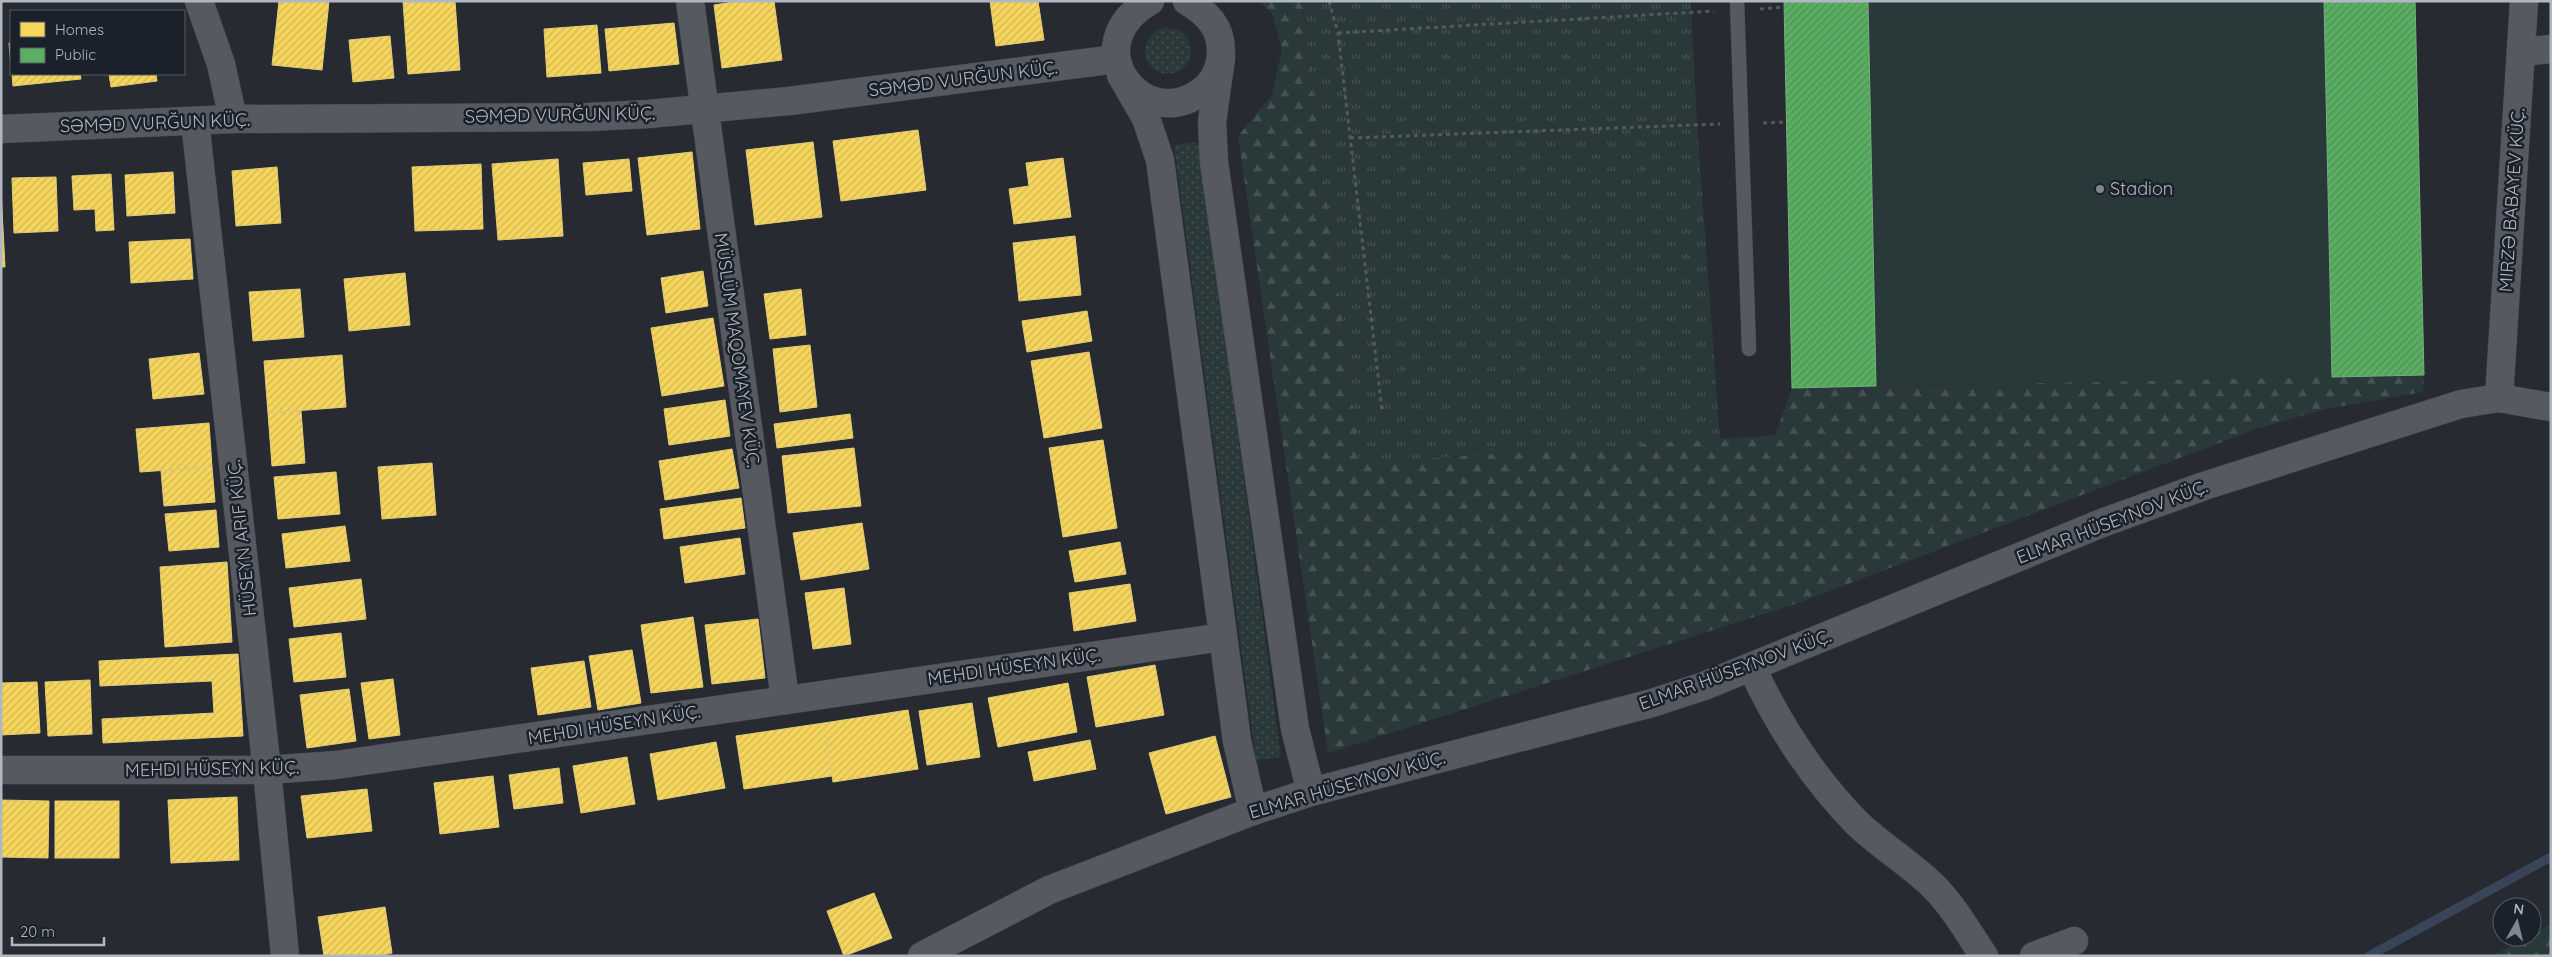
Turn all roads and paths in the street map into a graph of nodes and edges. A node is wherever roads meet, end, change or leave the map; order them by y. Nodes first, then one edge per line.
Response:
1 (199, 1) edge
2 (690, 1) edge
3 (1123, 1) edge
4 (1150, 1) edge
5 (1187, 1) edge
6 (1329, 1) edge
7 (2524, 1) edge
8 (1737, 6) edge
9 (1784, 7) dead end
10 (1209, 13) edge
11 (1338, 33) junction
12 (2551, 49) edge
13 (2521, 52) junction
14 (1118, 58) junction
15 (1221, 58) junction
16 (703, 110) junction
17 (233, 119) junction
18 (195, 121) junction
19 (1786, 122) dead end
20 (1742, 124) junction
21 (1, 129) edge
22 (1350, 138) junction
23 (1749, 349) dead end
24 (2499, 398) junction
25 (2551, 408) edge
26 (1382, 410) dead end
27 (1223, 637) junction
28 (1752, 668) junction
29 (786, 699) junction
30 (1, 770) edge
31 (267, 770) junction
32 (1311, 792) junction
33 (1253, 811) junction
34 (2074, 941) dead end
35 (285, 956) edge
36 (922, 956) edge
37 (1984, 956) edge
38 (2034, 956) edge

1 - 17 street
2 - 16 street, MÜSLÜM MAQOMAYEV KÜÇ.
3 - 14 street
4 - 14 street
5 - 10 street
6 - 11 path
7 - 13 street, MIRZƏ BABAYEV KÜÇ.
8 - 9 path
8 - 11 path
8 - 20 lane
10 - 15 street
11 - 22 path
12 - 13 street
13 - 24 street, MIRZƏ BABAYEV KÜÇ.
14 - 15 street
14 - 16 street, SƏMƏD VURĞUN KÜÇ.
14 - 27 street
15 - 32 street
16 - 17 street, SƏMƏD VURĞUN KÜÇ.
16 - 29 street, MÜSLÜM MAQOMAYEV KÜÇ.
17 - 18 street, SƏMƏD VURĞUN KÜÇ.
18 - 21 street, SƏMƏD VURĞUN KÜÇ.
18 - 31 street, HÜSEYN ARIF KÜÇ.
19 - 20 path
20 - 22 path
20 - 23 lane
22 - 26 path
24 - 25 street, ELMAR HÜSEYNOV KÜÇ.
24 - 28 street, ELMAR HÜSEYNOV KÜÇ.
27 - 29 street, MEHDI HÜSEYN KÜÇ.
27 - 33 street
28 - 32 street, ELMAR HÜSEYNOV KÜÇ.
28 - 37 street
29 - 31 street, MEHDI HÜSEYN KÜÇ.
30 - 31 street, MEHDI HÜSEYN KÜÇ.
31 - 35 street, HÜSEYN ARIF KÜÇ.
32 - 33 street, ELMAR HÜSEYNOV KÜÇ.
33 - 36 street, ELMAR HÜSEYNOV KÜÇ.
34 - 38 street

